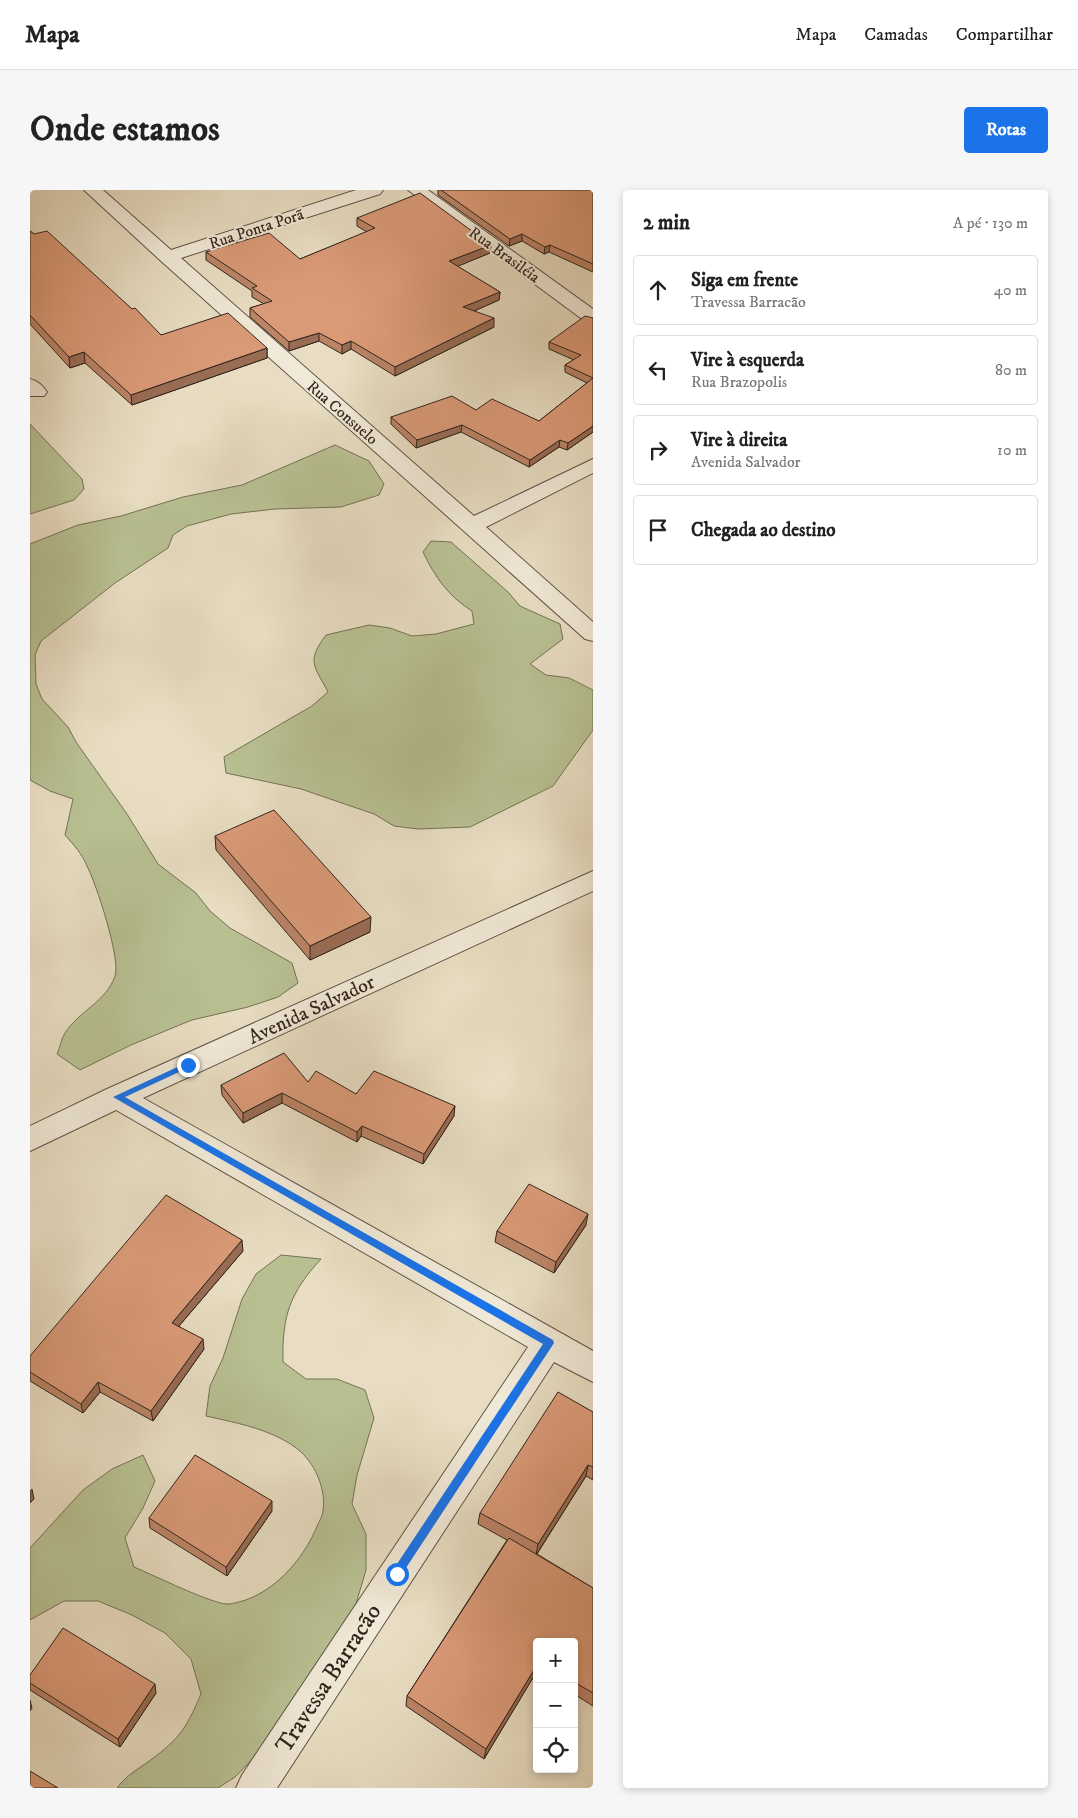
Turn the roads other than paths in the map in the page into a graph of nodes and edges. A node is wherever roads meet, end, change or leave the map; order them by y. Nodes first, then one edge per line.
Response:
1 (93, 190) edge
2 (374, 190) edge
3 (416, 190) edge
4 (167, 257) junction
5 (593, 318) edge
6 (593, 465) edge
7 (473, 525) junction
8 (593, 634) edge
9 (593, 880) edge
10 (117, 1097) junction
11 (30, 1140) edge
12 (549, 1343) junction
13 (593, 1368) edge
14 (255, 1788) edge

1 - 4 street, Rua Consuelo
2 - 4 street, Rua Ponta Porã
3 - 5 street, Rua Brasiléia
4 - 7 street, Rua Consuelo
6 - 7 street
7 - 8 street, Rua Consuelo
9 - 10 street, Avenida Salvador
10 - 11 street, Avenida Salvador
10 - 12 street
12 - 13 street
12 - 14 street, Travessa Barracão

